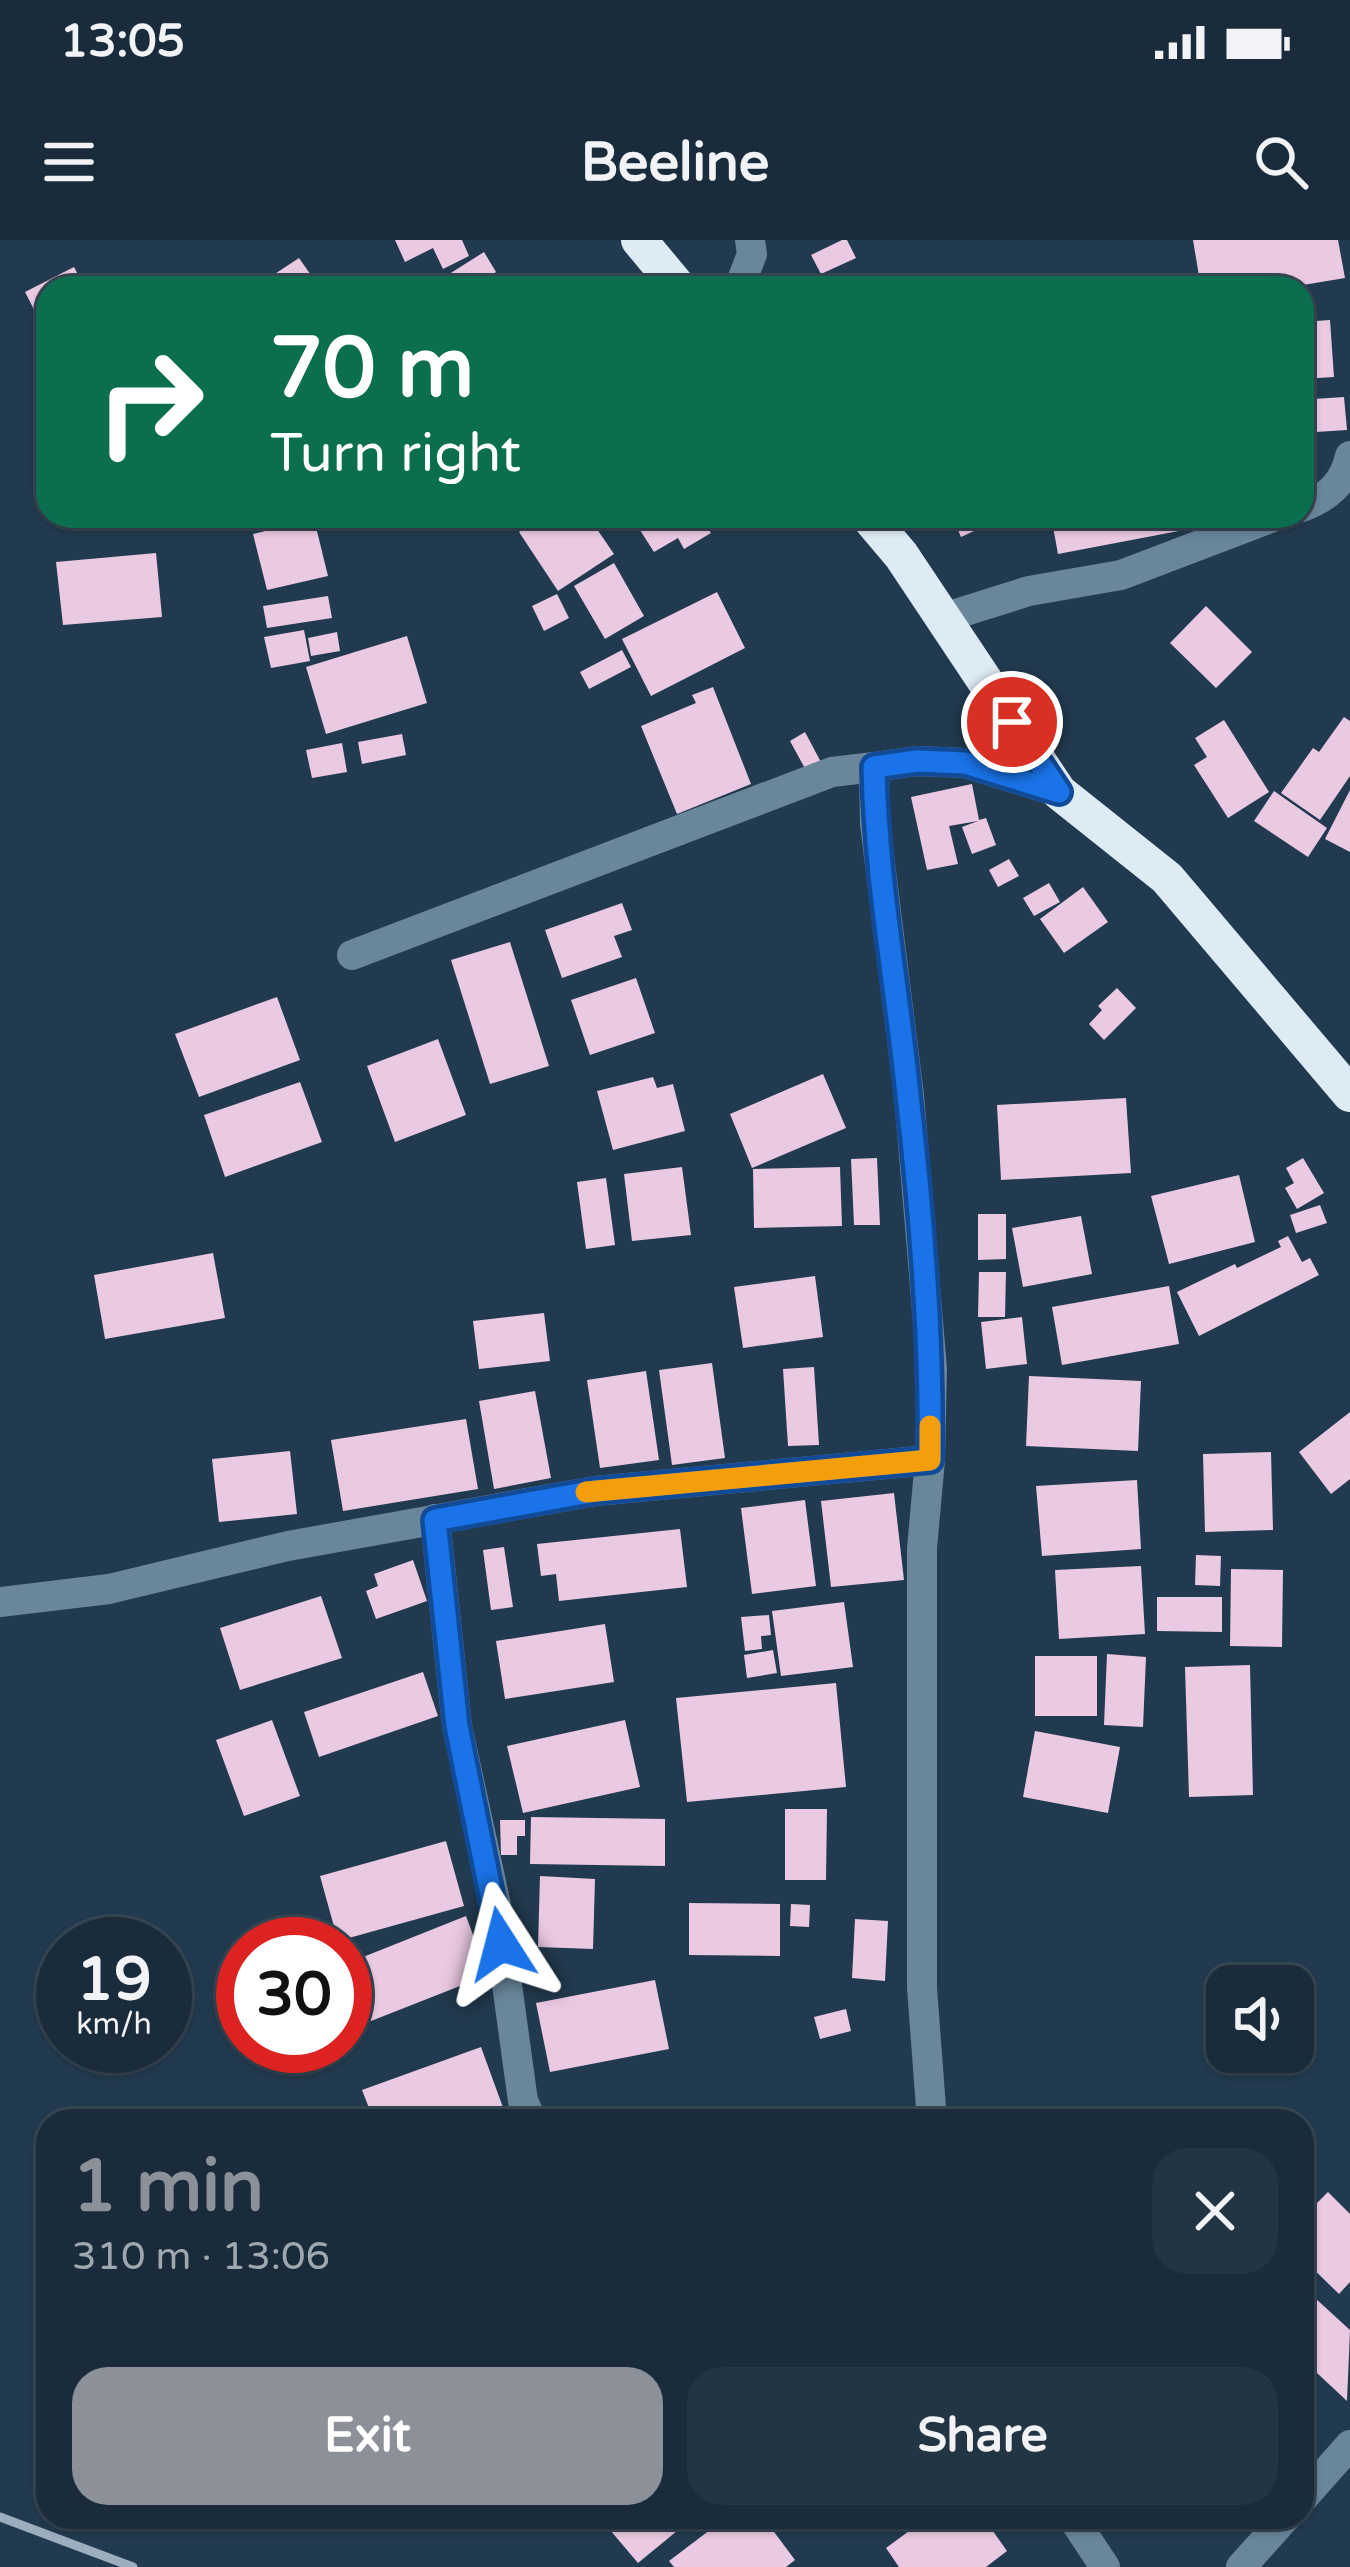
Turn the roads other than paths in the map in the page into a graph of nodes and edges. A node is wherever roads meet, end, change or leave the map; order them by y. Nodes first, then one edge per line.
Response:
1 (639, 240) edge
2 (750, 240) edge
3 (669, 276) edge
4 (744, 276) edge
5 (1350, 456) edge
6 (1314, 502) edge
7 (877, 528) edge
8 (1244, 528) edge
9 (943, 618) junction
10 (874, 767) junction
11 (1059, 792) junction
12 (352, 955) dead end
13 (1350, 1094) edge
14 (930, 1460) junction
15 (435, 1520) junction
16 (0, 1602) edge
17 (527, 2109) edge
18 (931, 2109) edge
19 (1350, 2445) edge
20 (1314, 2486) edge
21 (1080, 2529) edge
22 (1275, 2529) edge
23 (1105, 2567) edge
24 (1241, 2567) edge

1 - 3 highway
2 - 4 street
5 - 6 street
7 - 9 highway
8 - 9 street
9 - 11 highway
10 - 11 street
10 - 12 street
10 - 14 street
11 - 13 highway
14 - 15 street
14 - 18 street
15 - 16 street
15 - 17 street
19 - 20 street
21 - 23 street
22 - 24 street

